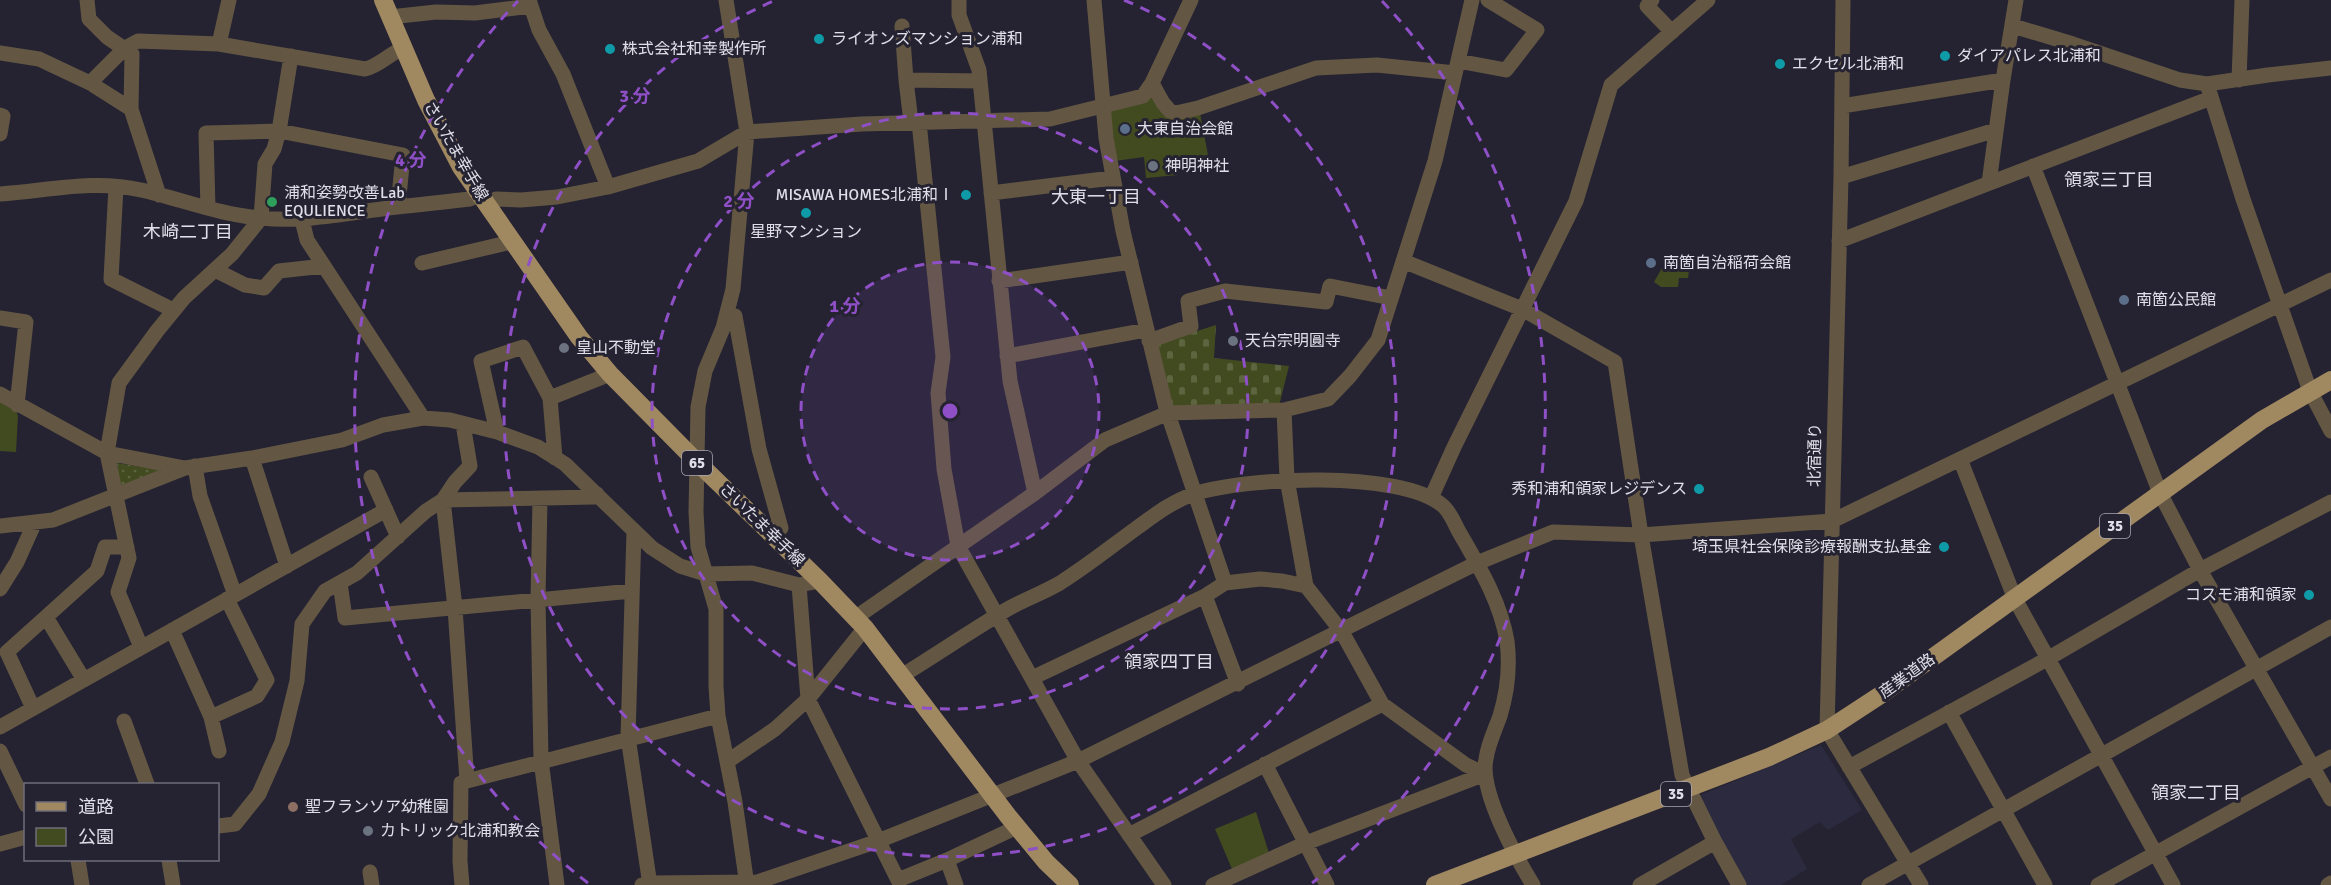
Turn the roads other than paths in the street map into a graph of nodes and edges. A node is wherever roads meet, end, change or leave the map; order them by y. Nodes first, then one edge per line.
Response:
1 (87, 0) edge
2 (229, 0) edge
3 (726, 0) edge
4 (960, 0) edge
5 (1094, 0) edge
6 (1191, 0) edge
7 (1472, 0) edge
8 (1488, 0) edge
9 (1652, 0) edge
10 (1708, 0) edge
11 (1843, 0) edge
12 (2016, 0) edge
13 (2242, 0) edge
14 (530, 3) edge
15 (386, 8) edge
16 (902, 26) dead end
17 (2013, 26) junction
18 (1671, 32) junction
19 (219, 44) junction
20 (125, 48) junction
21 (404, 48) junction
22 (0, 52) edge
23 (291, 56) junction
24 (1456, 67) junction
25 (2331, 68) edge
26 (906, 80) junction
27 (2003, 80) junction
28 (2239, 80) junction
29 (980, 81) junction
30 (90, 83) junction
31 (1152, 83) junction
32 (2209, 91) junction
33 (1103, 106) junction
34 (1842, 106) junction
35 (131, 109) junction
36 (0, 115) edge
37 (984, 121) junction
38 (915, 122) junction
39 (1996, 130) junction
40 (279, 131) junction
41 (747, 132) junction
42 (0, 134) edge
43 (2032, 166) junction
44 (1841, 177) junction
45 (1112, 178) junction
46 (1989, 183) junction
47 (116, 187) junction
48 (608, 187) junction
49 (991, 193) junction
50 (0, 194) edge
51 (159, 195) junction
52 (483, 200) junction
53 (398, 207) junction
54 (208, 208) junction
55 (261, 218) junction
56 (302, 220) junction
57 (1839, 241) junction
58 (511, 242) junction
59 (1403, 261) junction
60 (422, 262) dead end
61 (1131, 262) junction
62 (324, 266) junction
63 (215, 270) junction
64 (2331, 280) edge
65 (999, 281) junction
66 (1391, 298) junction
67 (2280, 304) junction
68 (1522, 309) junction
69 (173, 310) junction
70 (735, 316) dead end
71 (0, 318) edge
72 (1148, 336) junction
73 (1008, 356) junction
74 (610, 374) junction
75 (2331, 380) edge
76 (2117, 383) junction
77 (2310, 391) junction
78 (0, 394) edge
79 (550, 398) junction
80 (17, 405) junction
81 (1284, 410) junction
82 (1168, 412) junction
83 (423, 418) junction
84 (463, 423) junction
85 (2331, 430) edge
86 (498, 432) junction
87 (107, 453) junction
88 (252, 458) junction
89 (555, 458) junction
90 (1960, 459) junction
91 (696, 461) junction
92 (190, 467) junction
93 (371, 477) dead end
94 (1287, 479) junction
95 (1035, 493) junction
96 (1195, 493) junction
97 (2160, 493) junction
98 (597, 494) junction
99 (117, 495) junction
100 (1431, 498) junction
101 (540, 499) junction
102 (443, 500) junction
103 (2331, 502) edge
104 (386, 510) junction
105 (1832, 521) junction
106 (35, 522) junction
107 (0, 526) edge
108 (634, 531) junction
109 (1641, 535) junction
110 (773, 536) junction
111 (398, 537) junction
112 (958, 546) junction
113 (127, 547) junction
114 (17, 562) junction
115 (1477, 563) junction
116 (0, 564) edge
117 (287, 566) junction
118 (2200, 570) junction
119 (706, 574) junction
120 (820, 581) junction
121 (340, 583) junction
122 (1225, 583) junction
123 (800, 585) junction
124 (1306, 586) junction
125 (0, 589) edge
126 (632, 591) junction
127 (1205, 596) junction
128 (231, 597) junction
129 (2015, 598) junction
130 (538, 599) junction
131 (455, 608) junction
132 (997, 616) junction
133 (46, 617) junction
134 (860, 623) junction
135 (2331, 627) edge
136 (172, 630) junction
137 (1342, 632) junction
138 (141, 647) junction
139 (2049, 658) junction
140 (2257, 667) junction
141 (903, 675) junction
142 (1032, 678) junction
143 (84, 680) junction
144 (1238, 684) junction
145 (808, 699) junction
146 (1382, 704) junction
147 (33, 708) junction
148 (1949, 712) junction
149 (718, 716) junction
150 (211, 717) junction
151 (124, 721) dead end
152 (0, 727) edge
153 (1827, 730) junction
154 (628, 738) junction
155 (0, 751) edge
156 (219, 751) dead end
157 (2101, 756) junction
158 (2331, 757) edge
159 (541, 760) junction
160 (728, 761) junction
161 (1078, 761) junction
162 (1265, 765) junction
163 (1849, 767) junction
164 (2314, 767) junction
165 (1485, 774) junction
166 (466, 781) junction
167 (147, 783) edge
168 (1689, 789) junction
169 (992, 796) junction
170 (2331, 799) edge
171 (24, 801) edge
172 (2003, 810) junction
173 (219, 823) edge
174 (1017, 827) junction
175 (1129, 835) junction
176 (24, 838) edge
177 (878, 841) junction
178 (1715, 842) junction
179 (1306, 843) junction
180 (0, 844) edge
181 (2155, 852) junction
182 (1515, 854) junction
183 (947, 860) junction
184 (78, 861) edge
185 (169, 861) edge
186 (1908, 863) junction
187 (647, 884) edge
188 (747, 884) edge
189 (82, 885) edge
190 (173, 885) edge
191 (462, 885) edge
192 (557, 885) edge
193 (957, 885) edge
194 (1070, 885) edge
195 (1164, 885) edge
196 (1213, 885) edge
197 (1327, 885) edge
198 (1435, 885) edge
199 (1533, 885) edge
200 (1640, 885) edge
201 (1739, 885) edge
202 (1869, 885) edge
203 (1921, 885) edge
204 (2045, 885) edge
205 (2098, 885) edge
206 (2173, 885) edge

1 - 20 street
2 - 19 street
3 - 41 street
4 - 29 street
5 - 33 street
6 - 31 street
7 - 24 street
8 - 24 street
9 - 18 street
10 - 18 street
11 - 34 street, 北宿通り
12 - 17 street
13 - 28 street
14 - 15 street
14 - 48 street
15 - 21 main road, さいたま幸手線 / 65
16 - 26 street
17 - 27 street
17 - 32 street
18 - 68 street
19 - 20 street
19 - 23 street
20 - 30 street
20 - 35 street
21 - 23 street
21 - 52 main road, さいたま幸手線 / 65
22 - 30 street
23 - 40 street
24 - 31 street
24 - 59 street
25 - 28 street
26 - 29 street
26 - 38 street
27 - 34 street
27 - 39 street
28 - 32 street
29 - 37 street
30 - 35 street
31 - 33 street
32 - 43 street
32 - 67 street
33 - 37 street
33 - 45 street
34 - 44 street, 北宿通り
35 - 51 street
36 - 42 street
37 - 38 street
37 - 49 street
38 - 41 street
38 - 112 street
39 - 44 street
39 - 46 street
40 - 53 street
40 - 54 street
40 - 55 street
41 - 48 street
41 - 91 street
43 - 46 street
43 - 76 street
44 - 57 street, 北宿通り
45 - 49 street
45 - 61 street
46 - 57 street
47 - 50 street
47 - 51 street
47 - 69 street
48 - 52 street
49 - 65 street
51 - 54 street
52 - 53 street
52 - 58 main road, さいたま幸手線 / 65
53 - 56 street
54 - 55 street
55 - 56 street
55 - 63 street
56 - 62 street
57 - 105 street, 北宿通り
58 - 60 street
58 - 74 main road, さいたま幸手線 / 65
59 - 66 street
59 - 68 street
61 - 65 street
61 - 72 street
62 - 63 street
62 - 83 street
63 - 69 street
64 - 67 street
65 - 73 street
66 - 72 street
66 - 81 street
67 - 76 street
67 - 77 street
68 - 100 street
68 - 109 street
69 - 87 street
70 - 110 street
71 - 80 street
72 - 73 street
72 - 82 street
73 - 95 street
74 - 79 street
74 - 91 main road, さいたま幸手線 / 65
75 - 77 main road, 産業道路 / 35
76 - 90 street
76 - 97 street
77 - 85 street
77 - 97 main road, 産業道路 / 35
78 - 80 street
79 - 86 street
79 - 89 street
80 - 87 street
81 - 82 street
81 - 94 street
82 - 95 street
82 - 96 street
83 - 84 street
83 - 88 street
84 - 86 street
84 - 102 street
86 - 89 street
87 - 92 street
87 - 99 street
88 - 92 street
88 - 117 street
89 - 98 street
90 - 105 street
90 - 129 street
91 - 110 main road, さいたま幸手線 / 65
91 - 119 street
92 - 99 street
92 - 128 street
93 - 104 street
94 - 96 street
94 - 100 street
94 - 124 street
95 - 112 street
96 - 122 street
96 - 132 street
97 - 118 street
97 - 129 main road, 産業道路 / 35
98 - 101 street
98 - 108 street
99 - 106 street
99 - 113 street
100 - 115 street
101 - 102 street
101 - 130 street
102 - 111 street
102 - 131 street
103 - 118 street
104 - 111 street
104 - 117 street
105 - 109 street
105 - 153 street, 北宿通り
106 - 107 street
106 - 114 street
108 - 119 street
108 - 126 street
109 - 115 street
109 - 168 street
110 - 120 main road, さいたま幸手線 / 65
111 - 121 street
112 - 132 street
112 - 134 street
113 - 133 street
113 - 138 street
114 - 116 street
114 - 125 street
115 - 137 street
115 - 165 street
117 - 128 street
118 - 139 street
118 - 140 street
119 - 123 street
119 - 149 street
120 - 123 street
120 - 134 main road, さいたま幸手線 / 65
121 - 131 street
121 - 173 street
122 - 124 street
122 - 127 street
123 - 145 street
124 - 137 street
126 - 130 street
126 - 154 street
127 - 142 street
127 - 144 street
128 - 136 street
128 - 150 street
129 - 139 street
129 - 153 main road, 産業道路 / 35
130 - 131 street
130 - 159 street
131 - 166 street
132 - 141 street
132 - 142 street
133 - 143 street
133 - 147 street
134 - 141 main road, さいたま幸手線 / 65
134 - 145 street
135 - 140 street
136 - 138 street
136 - 150 street
137 - 144 street
137 - 146 street
138 - 143 street
139 - 148 street
139 - 157 street
140 - 157 street
140 - 164 street
141 - 169 main road, さいたま幸手線 / 65
142 - 161 street
143 - 147 street
144 - 161 street
145 - 160 street
145 - 177 street
146 - 162 street
146 - 165 street
147 - 152 street
148 - 163 street
148 - 172 street
149 - 154 street
149 - 160 street
150 - 156 street
151 - 167 street
153 - 163 street
153 - 168 main road, 産業道路 / 35
154 - 159 street
154 - 187 street
155 - 171 street
157 - 172 street
157 - 181 street
158 - 164 street
159 - 166 street
159 - 192 street
160 - 188 street
161 - 169 street
161 - 175 street
162 - 175 street
162 - 179 street
163 - 186 street
164 - 170 street
164 - 181 street
165 - 179 street
165 - 182 street
166 - 191 street
168 - 178 street
168 - 182 main road, 産業道路 / 35
169 - 174 main road, さいたま幸手線 / 65
169 - 177 street
172 - 186 street
172 - 204 street
174 - 183 street
174 - 194 main road, さいたま幸手線 / 65
175 - 195 street
176 - 180 street
177 - 183 street
177 - 188 street
178 - 200 street
178 - 201 street
179 - 196 street
179 - 197 street
181 - 205 street
181 - 206 street
182 - 198 main road, 産業道路 / 35
182 - 199 street
183 - 193 street
184 - 189 street
185 - 190 street
186 - 202 street
186 - 203 street
187 - 188 street

